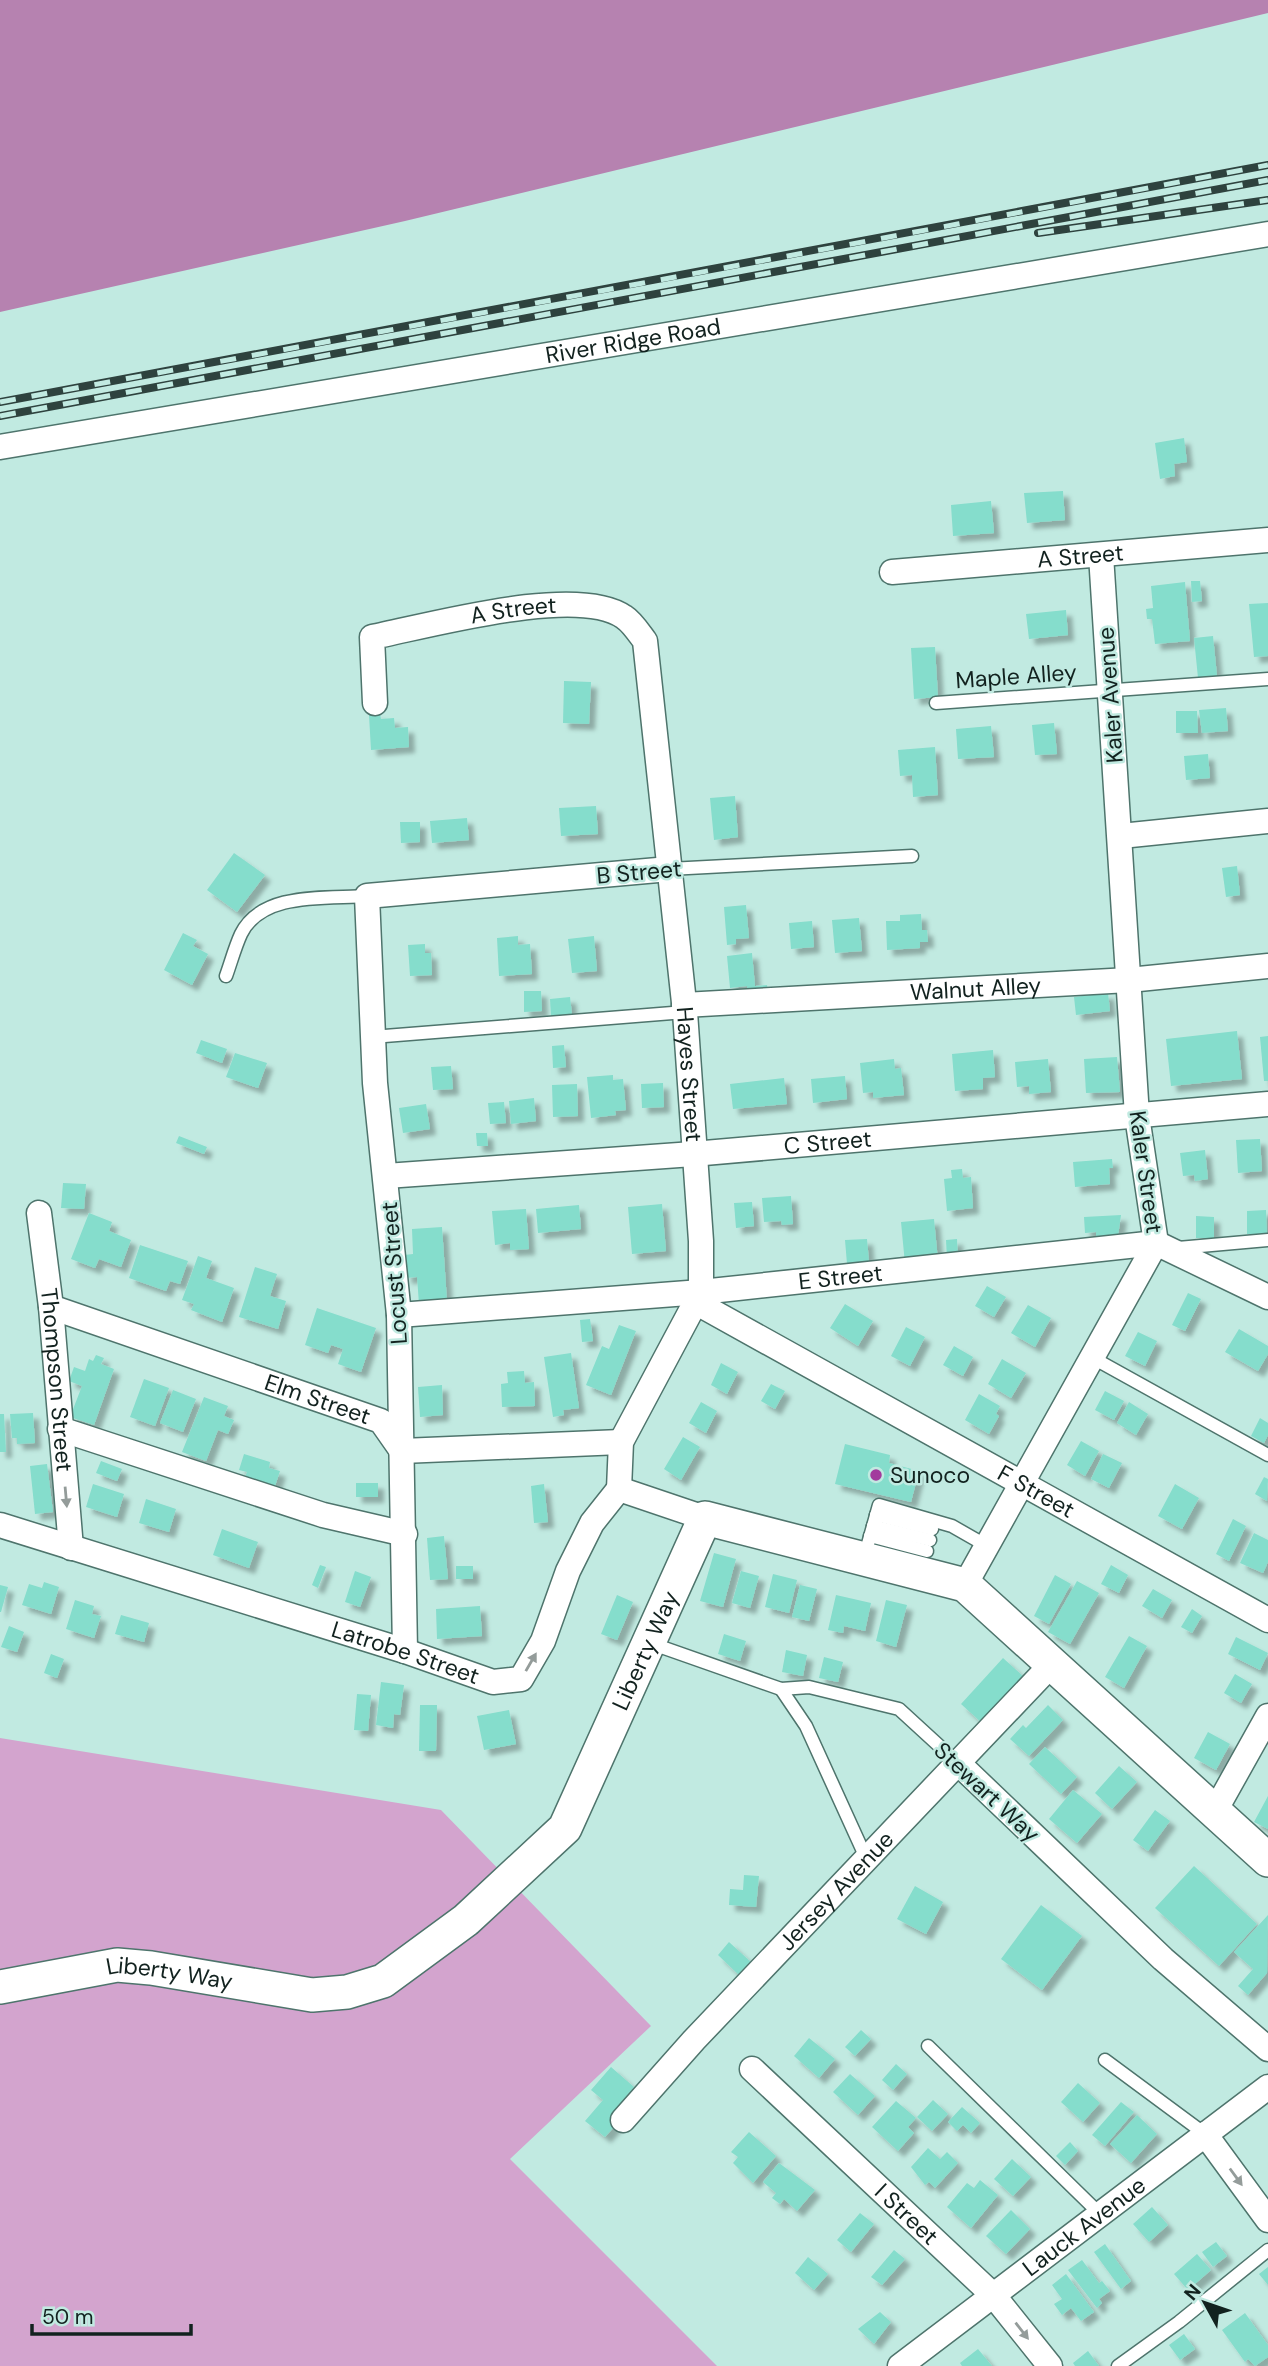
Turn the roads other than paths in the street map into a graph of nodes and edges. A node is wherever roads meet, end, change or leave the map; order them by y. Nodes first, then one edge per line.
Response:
1 (1268, 234) edge
2 (0, 447) edge
3 (1268, 540) edge
4 (1101, 555) junction
5 (892, 572) dead end
6 (645, 640) joint
7 (1268, 679) edge
8 (1110, 691) junction
9 (375, 702) dead end
10 (936, 703) dead end
11 (1268, 821) edge
12 (1121, 836) junction
13 (912, 856) dead end
14 (669, 869) junction
15 (367, 896) junction
16 (1268, 966) edge
17 (226, 976) dead end
18 (1129, 980) junction
19 (684, 1009) junction
20 (372, 1037) junction
21 (1268, 1104) edge
22 (1137, 1116) junction
23 (693, 1154) junction
24 (386, 1176) junction
25 (39, 1213) dead end
26 (1268, 1240) edge
27 (1162, 1246) junction
28 (699, 1297) junction
29 (1268, 1297) edge
30 (51, 1307) junction
31 (399, 1315) junction
32 (1093, 1358) junction
33 (60, 1429) junction
34 (621, 1442) junction
35 (402, 1451) junction
36 (1268, 1455) edge
37 (1021, 1482) junction
38 (619, 1489) junction
39 (705, 1518) junction
40 (0, 1525) edge
41 (405, 1534) junction
42 (871, 1534) junction
43 (929, 1543) junction
44 (987, 1546) junction
45 (71, 1548) junction
46 (965, 1585) junction
47 (1268, 1620) edge
48 (649, 1643) junction
49 (405, 1651) junction
50 (1052, 1664) junction
51 (781, 1689) junction
52 (1268, 1716) edge
53 (959, 1764) junction
54 (1215, 1811) junction
55 (867, 1860) junction
56 (1268, 1860) edge
57 (0, 1987) edge
58 (929, 2046) dead end
59 (1268, 2049) edge
60 (1105, 2060) dead end
61 (752, 2069) dead end
62 (1268, 2087) edge
63 (623, 2120) dead end
64 (1205, 2134) junction
65 (1100, 2214) junction
66 (1268, 2220) edge
67 (1268, 2250) edge
68 (994, 2296) junction
69 (900, 2366) edge
70 (1050, 2366) edge
71 (1118, 2366) edge

1 - 2 street, River Ridge Road
3 - 4 street, A Street
4 - 5 street, A Street
4 - 8 street, Kaler Avenue
6 - 9 street, A Street
6 - 14 street, Hayes Street
7 - 8 lane, Maple Alley
8 - 10 lane, Maple Alley
8 - 12 street, Kaler Avenue
11 - 12 street
12 - 18 street, Kaler Street
13 - 14 lane, B Street
14 - 15 street, B Street
14 - 19 street, Hayes Street
15 - 17 lane
15 - 20 street, Locust Street
16 - 18 street, Walnut Alley
18 - 19 street, Walnut Alley
18 - 22 street, Kaler Street
19 - 20 lane
19 - 23 street, Hayes Street
20 - 24 street, Locust Street
21 - 22 street, C Street
22 - 23 street, C Street
22 - 27 street, Kaler Street
23 - 24 street, C Street
23 - 28 street, Hayes Street
24 - 31 street, Locust Street
25 - 30 street, Thompson Street
26 - 27 lane
27 - 28 street, E Street
27 - 29 street
27 - 32 street, Kaler Street
28 - 31 street, E Street
28 - 34 street, Hayes Street
28 - 37 street, F Street
30 - 33 street, Thompson Street
30 - 35 street, Elm Street
31 - 35 street, Locust Street
32 - 36 lane
32 - 37 street, Kaler Street
33 - 41 street
33 -> 45 street, Thompson Street
34 - 35 street
34 - 38 street, Hayes Street
35 - 41 street, Locust Street
37 - 44 street, Kaler Street
37 - 47 street, F Street
38 - 39 street
49 -> 38 street, Latrobe Street
39 - 42 street
39 - 48 street, Liberty Way
40 - 45 street, Latrobe Street
41 - 49 street, Locust Street
42 - 43 street
42 - 43 lane
43 - 44 lane
43 - 46 street
44 - 46 street, Kaler Street
45 - 49 street, Latrobe Street
46 - 50 street
48 - 51 lane, Stewart Way
48 - 57 street, Liberty Way
50 - 53 street, Jersey Avenue
50 - 54 street
51 - 53 lane, Stewart Way
51 - 55 lane
52 - 54 street
53 - 55 street, Jersey Avenue
53 - 59 street, Stewart Way
54 - 56 street
55 - 63 street, Jersey Avenue
58 - 65 lane
60 - 64 lane
61 - 68 street, I Street
62 - 64 street, Lauck Avenue
64 - 65 street, Lauck Avenue
64 -> 66 street
65 - 68 street, Lauck Avenue
67 - 71 lane
68 - 69 street, Lauck Avenue
68 -> 70 street, I Street

